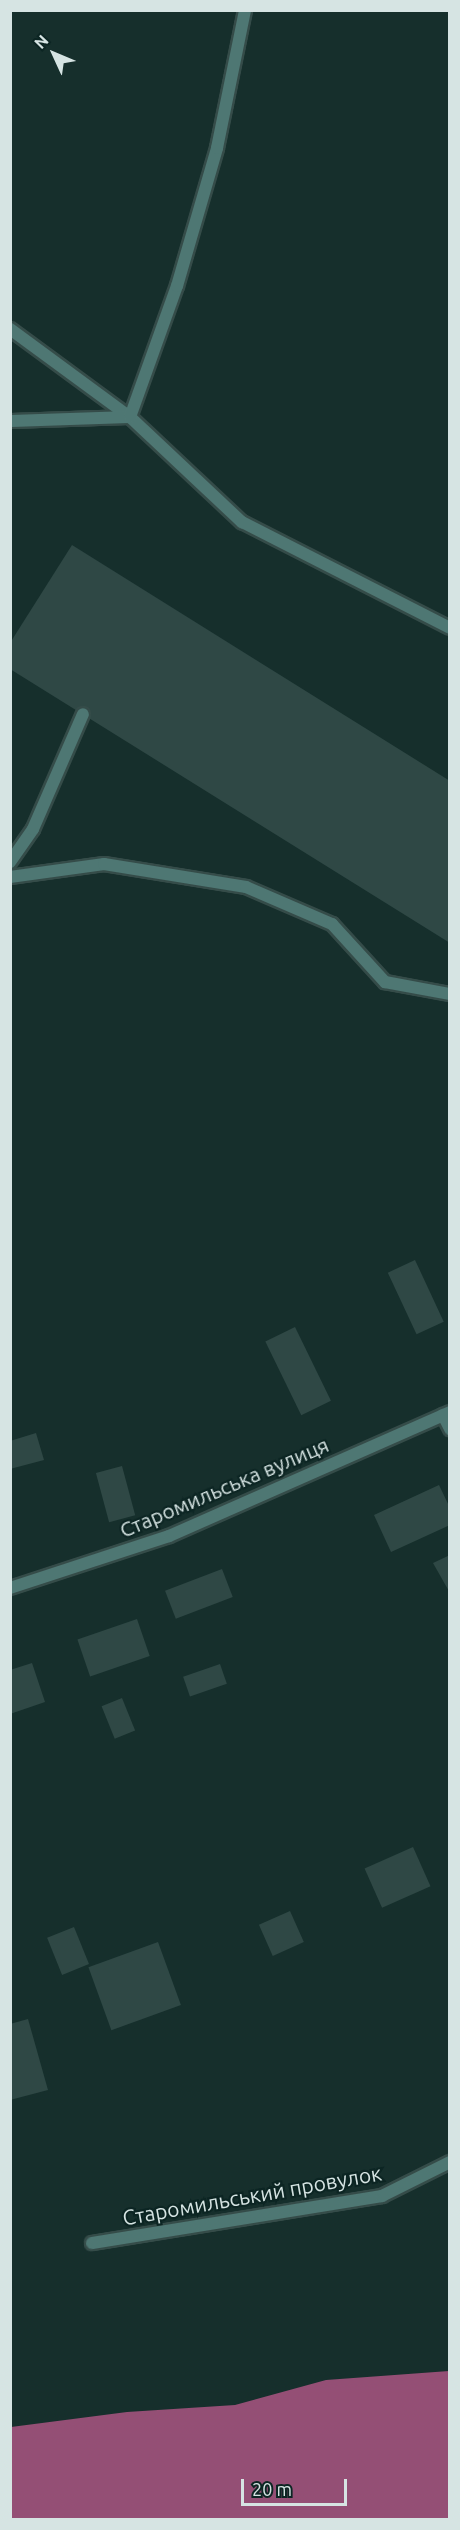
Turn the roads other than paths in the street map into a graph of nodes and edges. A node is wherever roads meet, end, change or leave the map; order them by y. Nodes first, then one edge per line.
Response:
1 (245, 10) edge
2 (10, 329) edge
3 (130, 417) junction
4 (10, 421) edge
5 (450, 628) edge
6 (83, 714) dead end
7 (10, 862) edge
8 (10, 878) edge
9 (449, 994) edge
10 (446, 1414) edge
11 (450, 1429) edge
12 (10, 1588) edge
13 (450, 2162) edge
14 (92, 2242) dead end

1 - 3 street
2 - 3 street
3 - 4 street
3 - 5 street
6 - 7 street
8 - 9 street
10 - 11 street
10 - 12 street, Старомильська вулиця
13 - 14 street, Старомильський провулок

